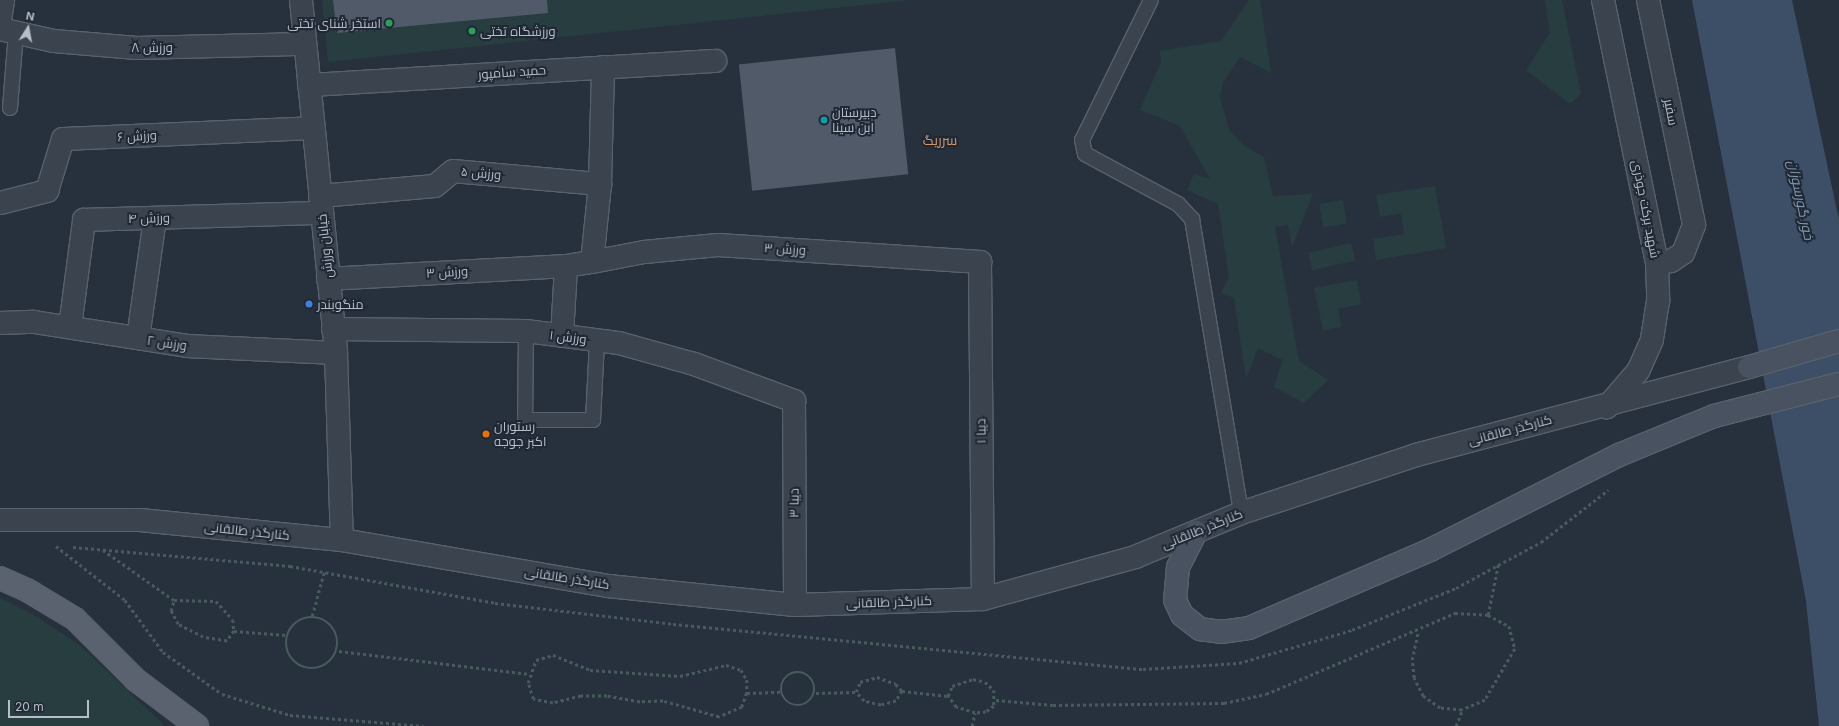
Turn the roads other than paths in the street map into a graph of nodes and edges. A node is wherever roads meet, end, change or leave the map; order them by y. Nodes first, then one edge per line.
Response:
1 (3, 0) edge
2 (301, 0) edge
3 (1151, 0) edge
4 (1603, 0) edge
5 (1648, 0) edge
6 (5, 27) edge
7 (305, 44) junction
8 (715, 61) dead end
9 (603, 67) junction
10 (309, 85) junction
11 (10, 108) dead end
12 (313, 128) junction
13 (600, 184) junction
14 (0, 203) edge
15 (321, 205) junction
16 (155, 218) junction
17 (592, 262) junction
18 (980, 262) joint
19 (1657, 263) junction
20 (566, 266) junction
21 (328, 279) junction
22 (0, 323) edge
23 (70, 328) junction
24 (333, 329) junction
25 (526, 331) junction
26 (562, 336) junction
27 (138, 338) junction
28 (597, 341) junction
29 (1839, 341) edge
30 (336, 353) junction
31 (1749, 367) joint
32 (1839, 384) edge
33 (794, 401) joint
34 (1607, 406) junction
35 (1241, 513) junction
36 (0, 520) edge
37 (1196, 532) junction
38 (342, 540) junction
39 (0, 578) edge
40 (983, 599) junction
41 (795, 605) junction
42 (197, 726) edge

1 - 6 street
2 - 7 street, خیابان ورزش
3 - 35 lane
4 - 19 street, شهید برکت جوذری
5 - 19 street, سفیر
6 - 7 street, ورزش ۸
6 - 11 lane
7 - 10 street, خیابان ورزش
8 - 9 street, حمید سامپور
9 - 10 street, حمید سامپور
9 - 13 street
10 - 12 street, خیابان ورزش
12 - 14 street, ورزش ۶
12 - 15 street, خیابان ورزش
13 - 15 street, ورزش ۵
13 - 17 street
15 - 16 street, ورزش ۴
15 - 21 street, خیابان ورزش
16 - 23 street, ورزش ۴
16 - 27 street
17 - 18 street, ورزش ۳
17 - 20 street, ورزش ۳
18 - 40 street, دیبا ۱
19 - 34 street, شهید برکت جوذری
20 - 21 street, ورزش ۳
20 - 26 street
21 - 24 street, خیابان ورزش
22 - 23 street, ورزش ۲
23 - 27 street, ورزش ۲
24 - 25 street, ورزش ۱
24 - 30 street, خیابان ورزش
25 - 26 street, ورزش ۱
25 - 28 lane
26 - 28 street, ورزش ۱
27 - 30 street, ورزش ۲
28 - 33 street, ورزش ۱
29 - 31 main road
30 - 38 street, خیابان ورزش
31 - 34 street, کنارگذر طالقانی
32 - 37 main road
33 - 41 street, دیبا ۳
34 - 35 street, کنارگذر طالقانی
35 - 37 street, کنارگذر طالقانی
36 - 38 street, کنارگذر طالقانی
37 - 40 street, کنارگذر طالقانی
38 - 41 street, کنارگذر طالقانی
39 - 42 main road
40 - 41 street, کنارگذر طالقانی

